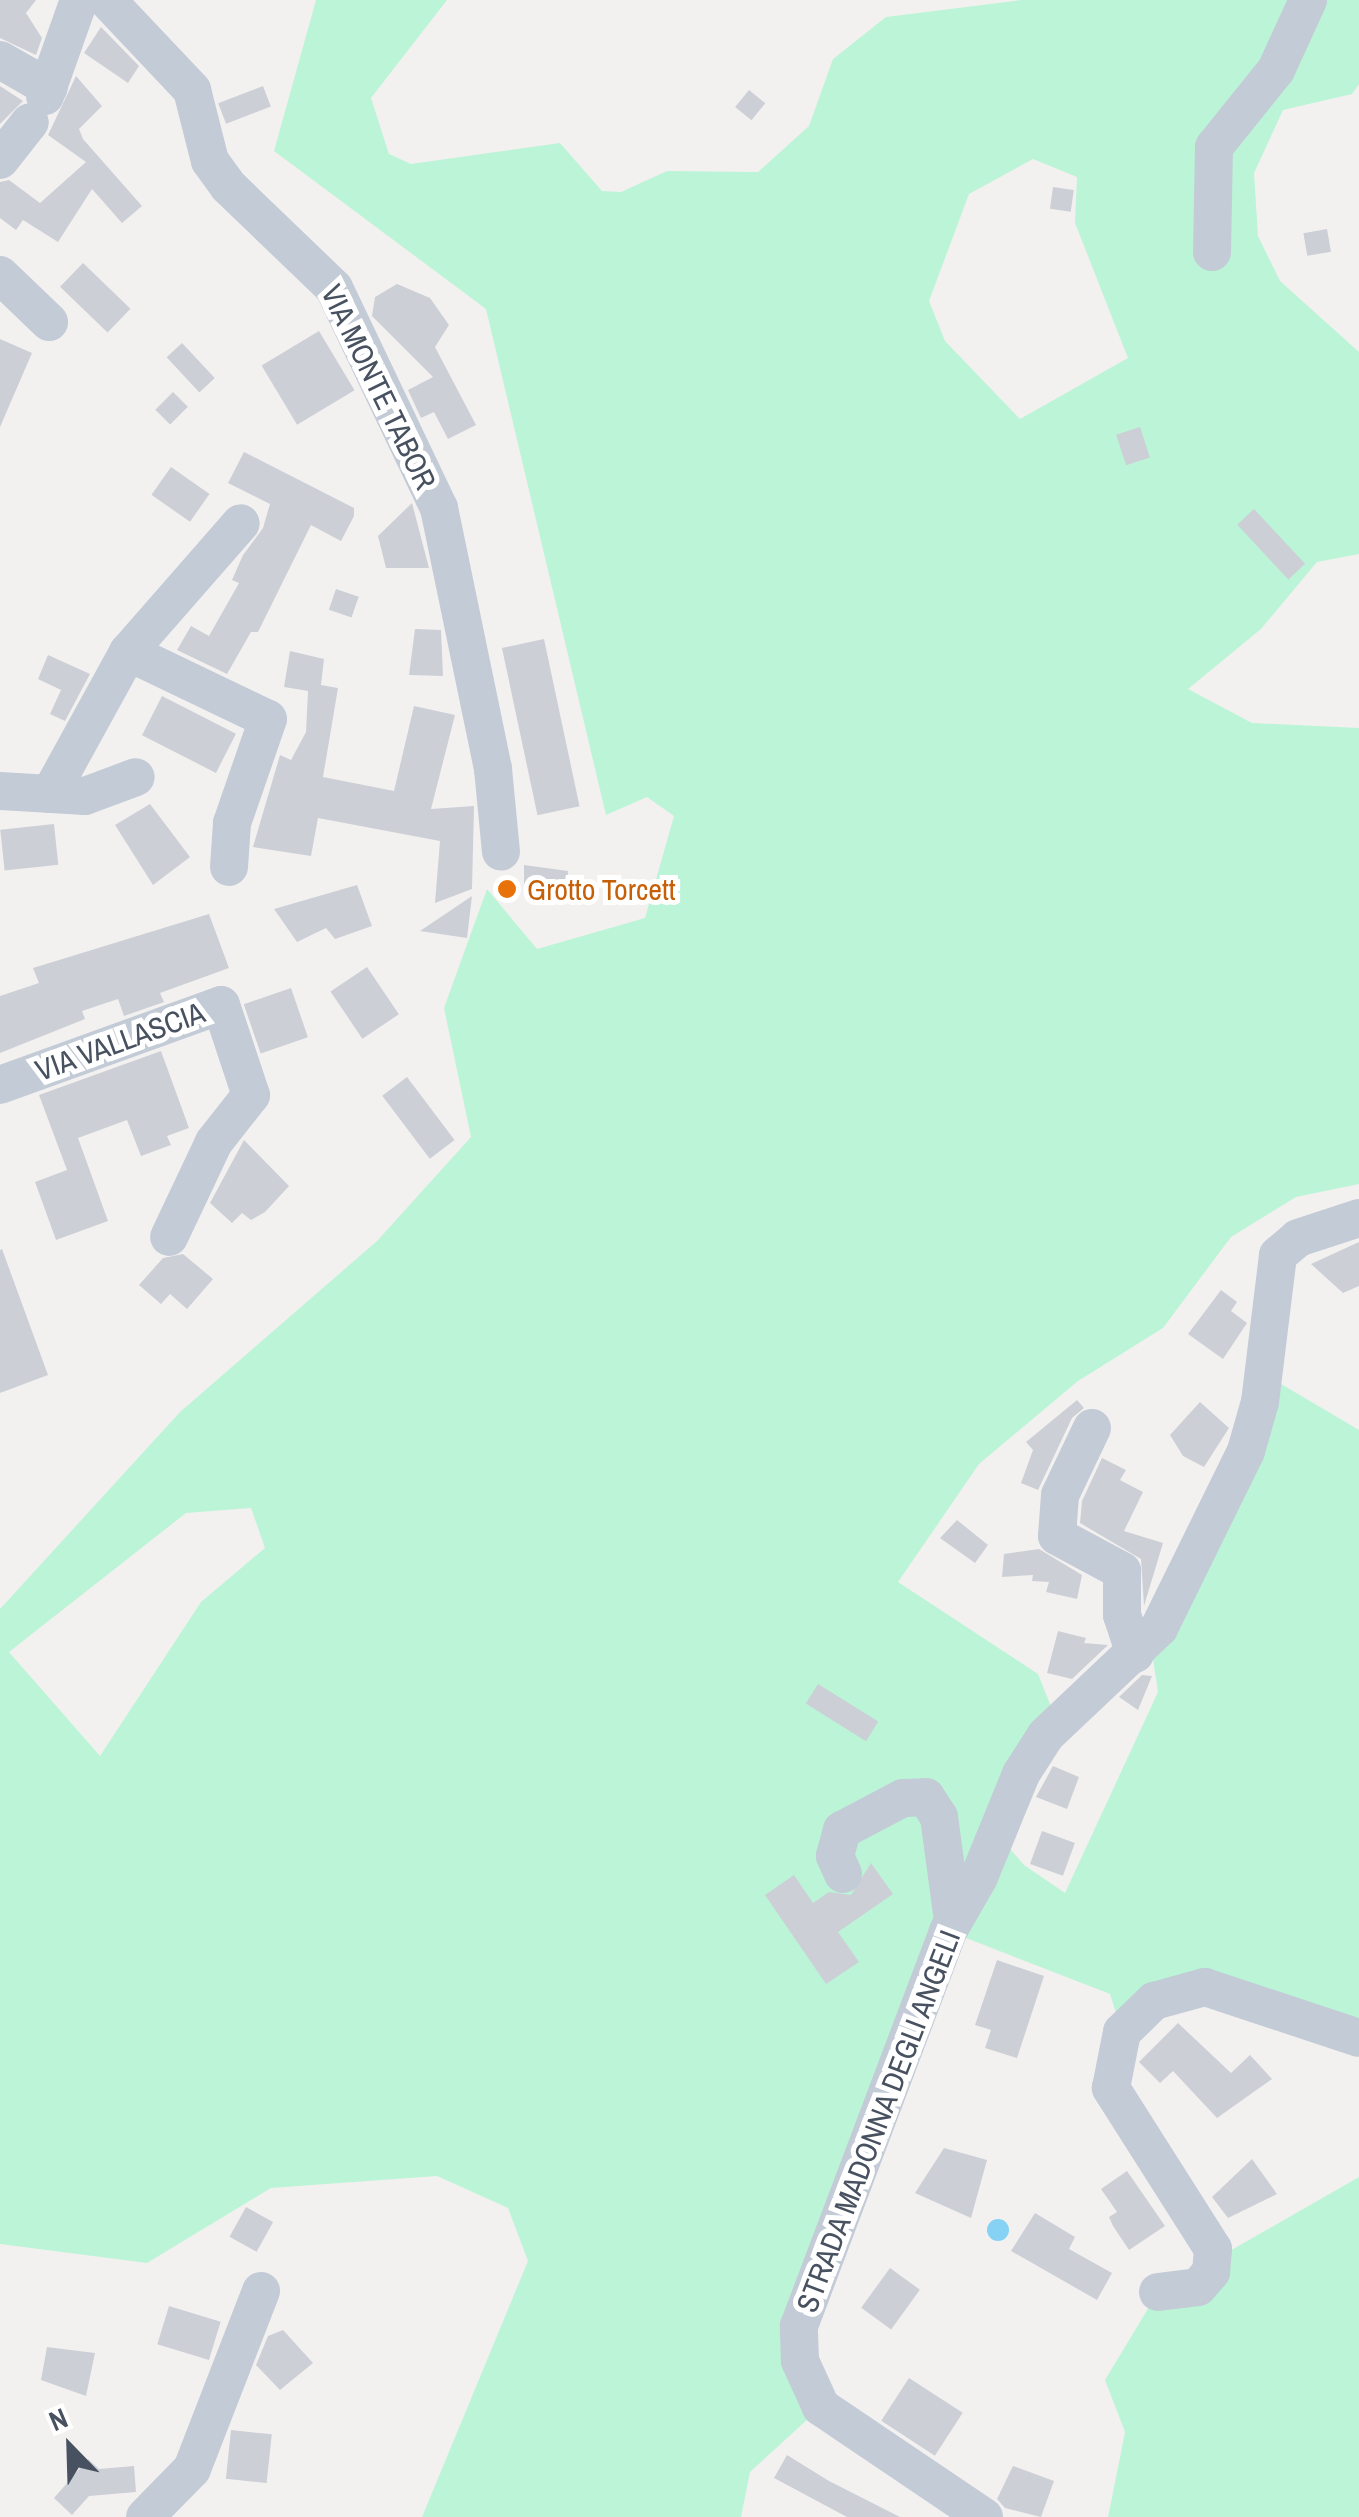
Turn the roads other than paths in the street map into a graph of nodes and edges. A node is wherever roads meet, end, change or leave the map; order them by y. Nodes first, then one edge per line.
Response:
1 (79, 0) edge
2 (107, 0) edge
3 (1308, 0) edge
4 (0, 60) edge
5 (42, 102) junction
6 (0, 160) edge
7 (1212, 252) dead end
8 (0, 275) edge
9 (49, 322) dead end
10 (242, 523) dead end
11 (128, 652) junction
12 (136, 777) dead end
13 (0, 792) edge
14 (50, 794) junction
15 (501, 852) dead end
16 (229, 867) dead end
17 (0, 1085) edge
18 (1350, 1220) edge
19 (170, 1237) dead end
20 (1092, 1428) dead end
21 (1136, 1654) junction
22 (843, 1874) dead end
23 (953, 1920) junction
24 (1359, 2038) edge
25 (261, 2291) dead end
26 (1158, 2292) dead end
27 (146, 2517) edge
28 (984, 2517) edge

1 - 5 street
2 - 15 street, VIA MONTE TABOR
3 - 7 street
4 - 5 street
5 - 6 street
8 - 9 street
10 - 11 street
11 - 14 street
11 - 16 street
12 - 14 street
13 - 14 street
17 - 19 street, VIA VALLASCIA
18 - 21 street, STRADA MADONNA DEGLI ANGELI
20 - 21 street
21 - 23 street, STRADA MADONNA DEGLI ANGELI
22 - 23 street
23 - 28 street, STRADA MADONNA DEGLI ANGELI
24 - 26 street
25 - 27 street

